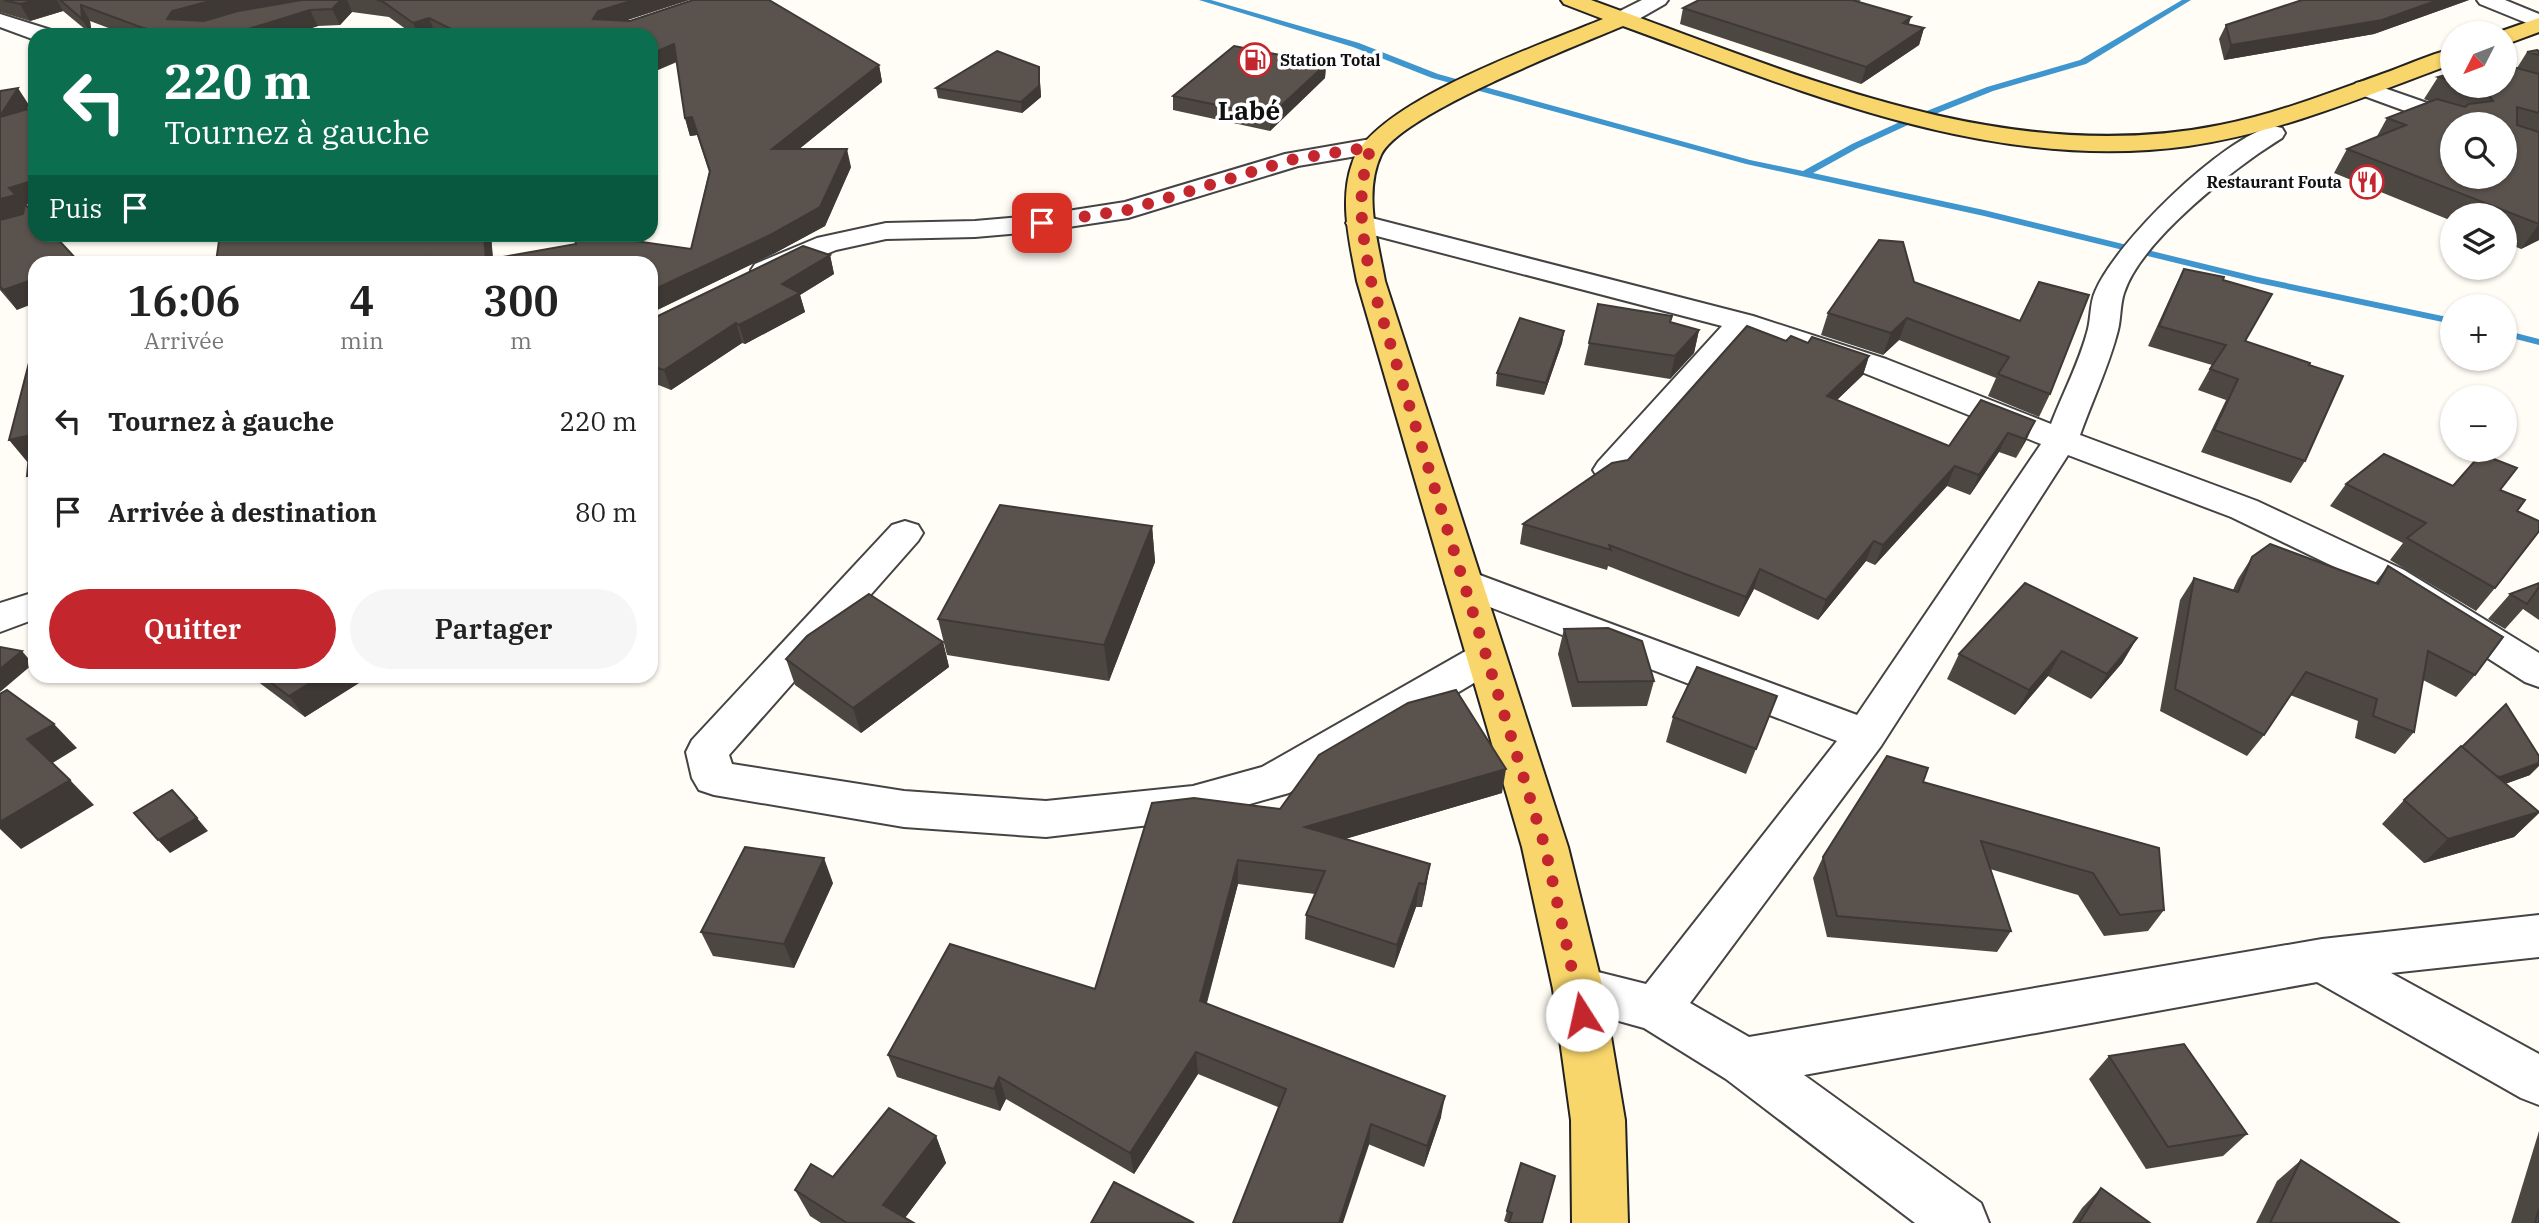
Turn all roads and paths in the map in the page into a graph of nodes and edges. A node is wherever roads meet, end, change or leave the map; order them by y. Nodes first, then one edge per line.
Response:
1 (1571, 0) edge
2 (1658, 0) edge
3 (2487, 0) edge
4 (1622, 19) junction
5 (0, 20) edge
6 (2539, 23) edge
7 (28, 30) edge
8 (2517, 33) edge
9 (2517, 38) edge
10 (2539, 42) edge
11 (2440, 63) edge
12 (2364, 88) junction
13 (2440, 115) edge
14 (2251, 124) junction
15 (1371, 147) junction
16 (1360, 223) junction
17 (746, 280) edge
18 (1742, 322) junction
19 (2061, 440) junction
20 (1610, 470) edge
21 (905, 533) dead end
22 (1464, 583) junction
23 (28, 607) edge
24 (0, 618) edge
25 (1485, 657) junction
26 (2539, 672) edge
27 (1866, 735) junction
28 (2539, 936) edge
29 (2322, 960) junction
30 (1578, 989) junction
31 (1656, 1009) junction
32 (1744, 1062) junction
33 (2539, 1081) edge
34 (1600, 1223) edge
35 (1961, 1223) edge

1 - 4 main road
2 - 4 street
3 - 6 street
4 - 14 main road
4 - 15 main road
5 - 7 street
6 - 8 main road
9 - 10 street
11 - 12 main road
12 - 13 street
12 - 14 main road
14 - 19 street
15 - 16 main road
15 - 17 street
16 - 18 street
16 - 22 main road
18 - 19 street
18 - 20 street
19 - 26 street
19 - 27 street
21 - 25 street
22 - 25 main road
22 - 27 street
23 - 24 street
25 - 30 main road
27 - 31 street
28 - 29 street
29 - 32 street
29 - 33 street
30 - 31 street
30 - 34 main road
31 - 32 street
32 - 35 street

